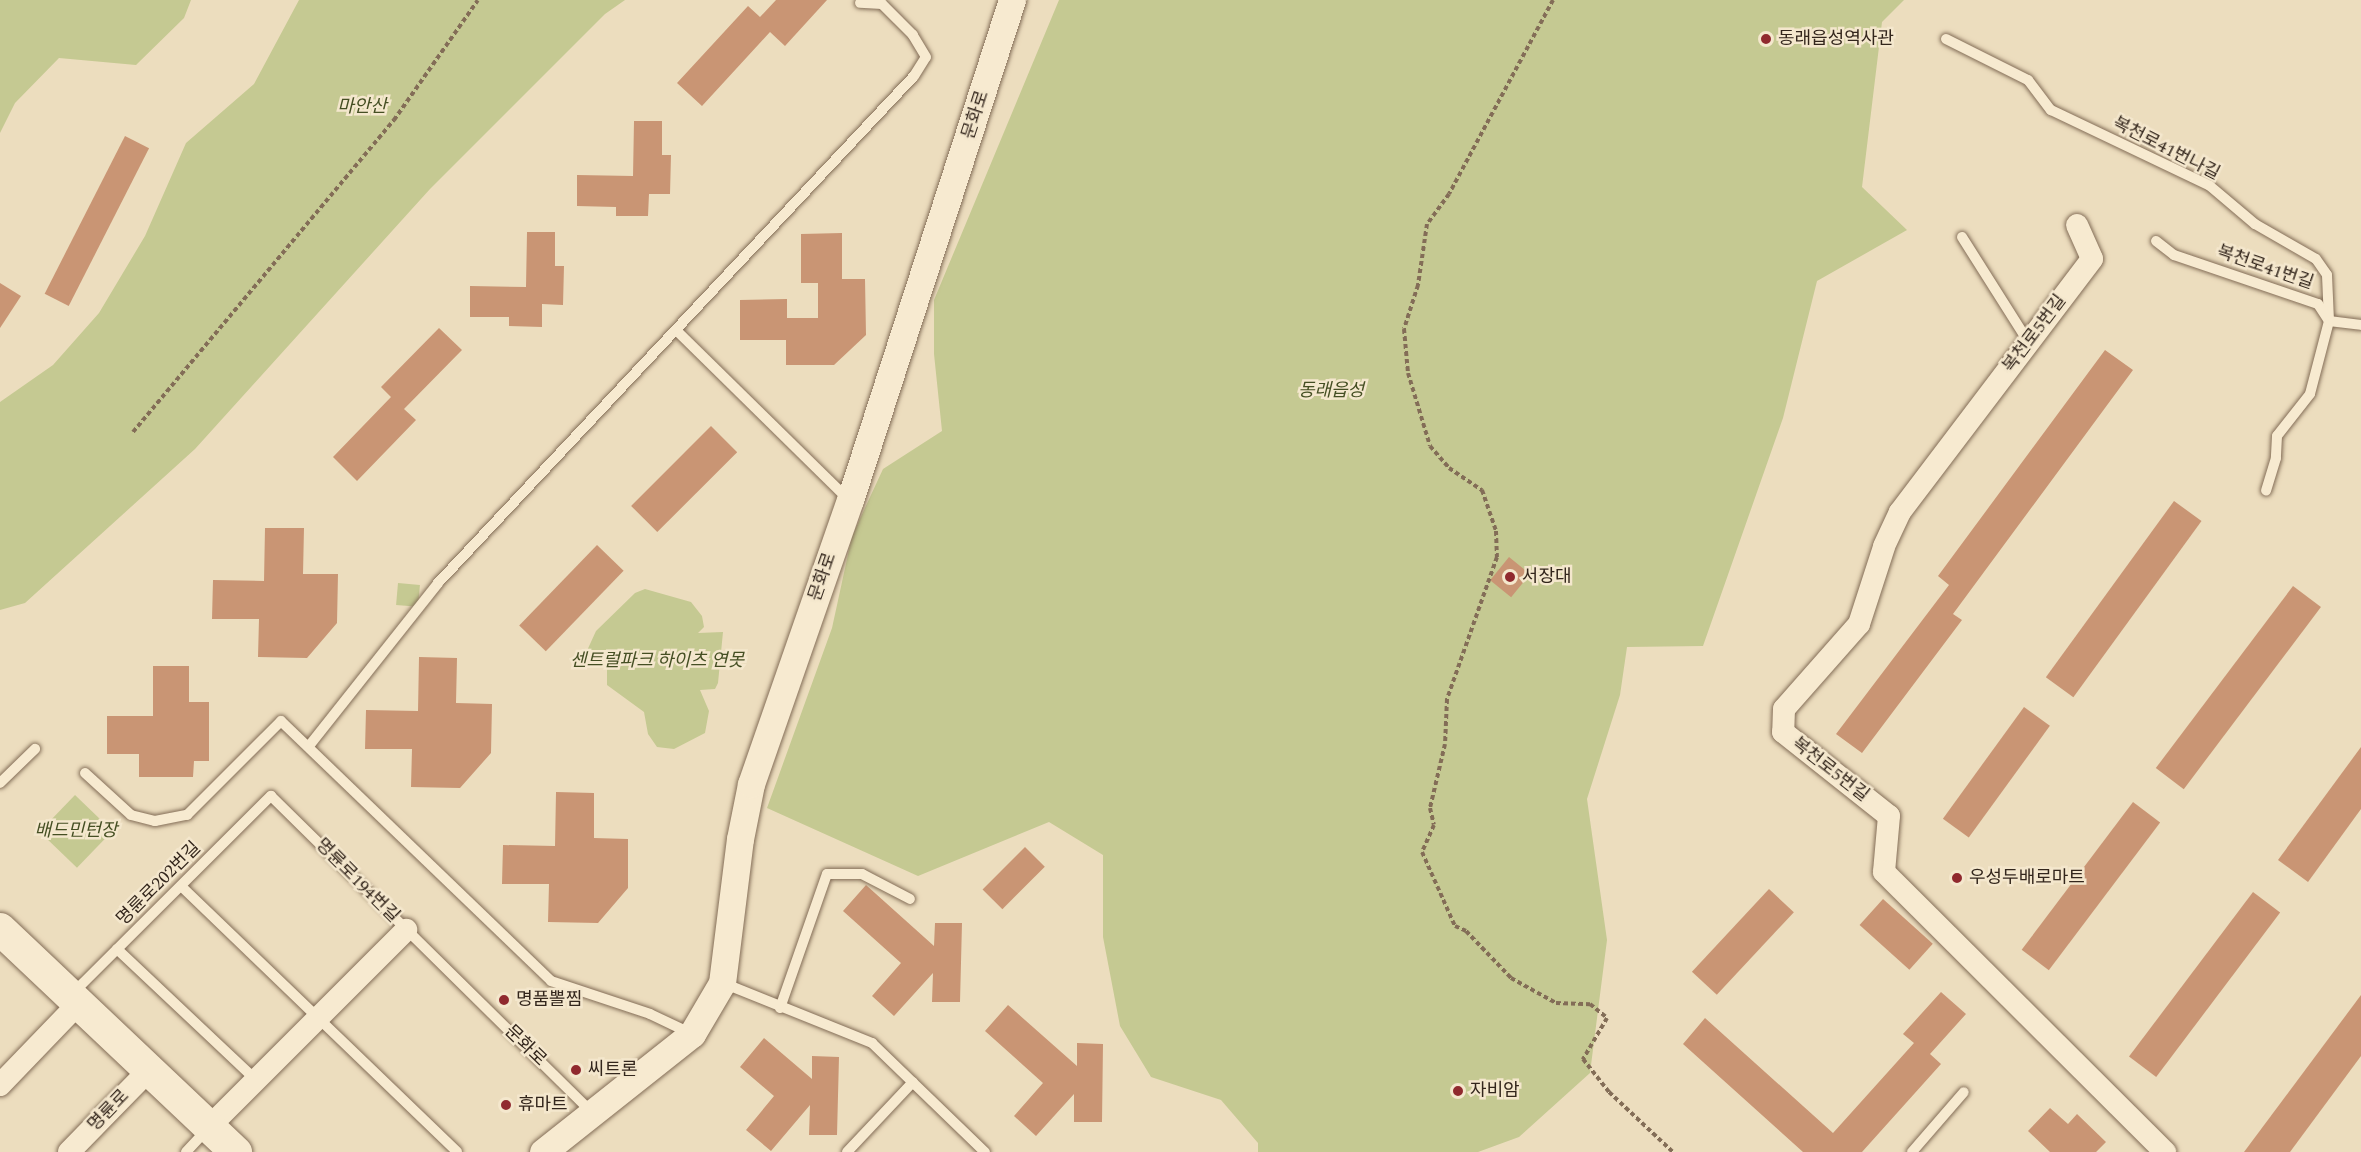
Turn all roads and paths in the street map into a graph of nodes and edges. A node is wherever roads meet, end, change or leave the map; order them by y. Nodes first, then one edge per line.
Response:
1 (478, 0) edge
2 (1012, 0) edge
3 (1554, 0) edge
4 (860, 3) dead end
5 (1946, 39) dead end
6 (2077, 225) dead end
7 (1962, 237) dead end
8 (2156, 241) dead end
9 (2329, 321) junction
10 (2361, 326) edge
11 (676, 330) junction
12 (2029, 343) junction
13 (133, 432) dead end
14 (2266, 491) dead end
15 (850, 500) junction
16 (309, 746) junction
17 (34, 749) dead end
18 (0, 766) edge
19 (85, 773) dead end
20 (9, 774) junction
21 (0, 783) edge
22 (272, 796) joint
23 (181, 886) junction
24 (910, 899) dead end
25 (406, 930) junction
26 (4, 940) edge
27 (117, 949) junction
28 (722, 983) junction
29 (75, 999) junction
30 (780, 1008) junction
31 (318, 1017) junction
32 (692, 1034) junction
33 (149, 1070) junction
34 (256, 1080) junction
35 (913, 1082) junction
36 (0, 1085) edge
37 (1964, 1092) dead end
38 (592, 1113) junction
39 (209, 1127) junction
40 (69, 1152) edge
41 (186, 1152) edge
42 (236, 1152) edge
43 (457, 1152) edge
44 (543, 1152) edge
45 (847, 1152) edge
46 (986, 1152) edge
47 (1673, 1152) edge
48 (1912, 1152) edge
49 (2164, 1152) edge

1 - 13 path
2 - 15 street, 문화로
3 - 47 path
4 - 11 lane
5 - 9 lane, 복천로41번나길
6 - 12 street, 복천로5번길
7 - 12 lane
8 - 9 lane, 복천로41번길
9 - 10 lane
9 - 14 lane, 복천로41번나길
11 - 15 lane
11 - 16 lane
12 - 49 street, 복천로5번길
15 - 28 street, 문화로
16 - 19 lane
16 - 32 lane
17 - 20 lane
18 - 20 lane
20 - 21 lane
22 - 23 lane, 명륜로202번길
22 - 25 lane, 명륜로194번길
23 - 27 lane, 명륜로202번길
23 - 31 lane
24 - 30 lane
25 - 31 street, 명륜로194번길
25 - 38 lane, 문화로
26 - 29 main road
27 - 29 lane, 명륜로202번길
27 - 34 lane
28 - 30 lane
28 - 32 street, 문화로
29 - 33 main road
29 - 36 street
30 - 35 lane
31 - 34 street, 명륜로194번길
31 - 43 lane
32 - 38 street, 문화로
33 - 39 main road
33 - 40 street, 명륜로
34 - 39 street, 명륜로194번길
35 - 45 lane
35 - 46 lane
37 - 48 lane
38 - 44 street, 문화로
39 - 41 lane
39 - 42 main road

